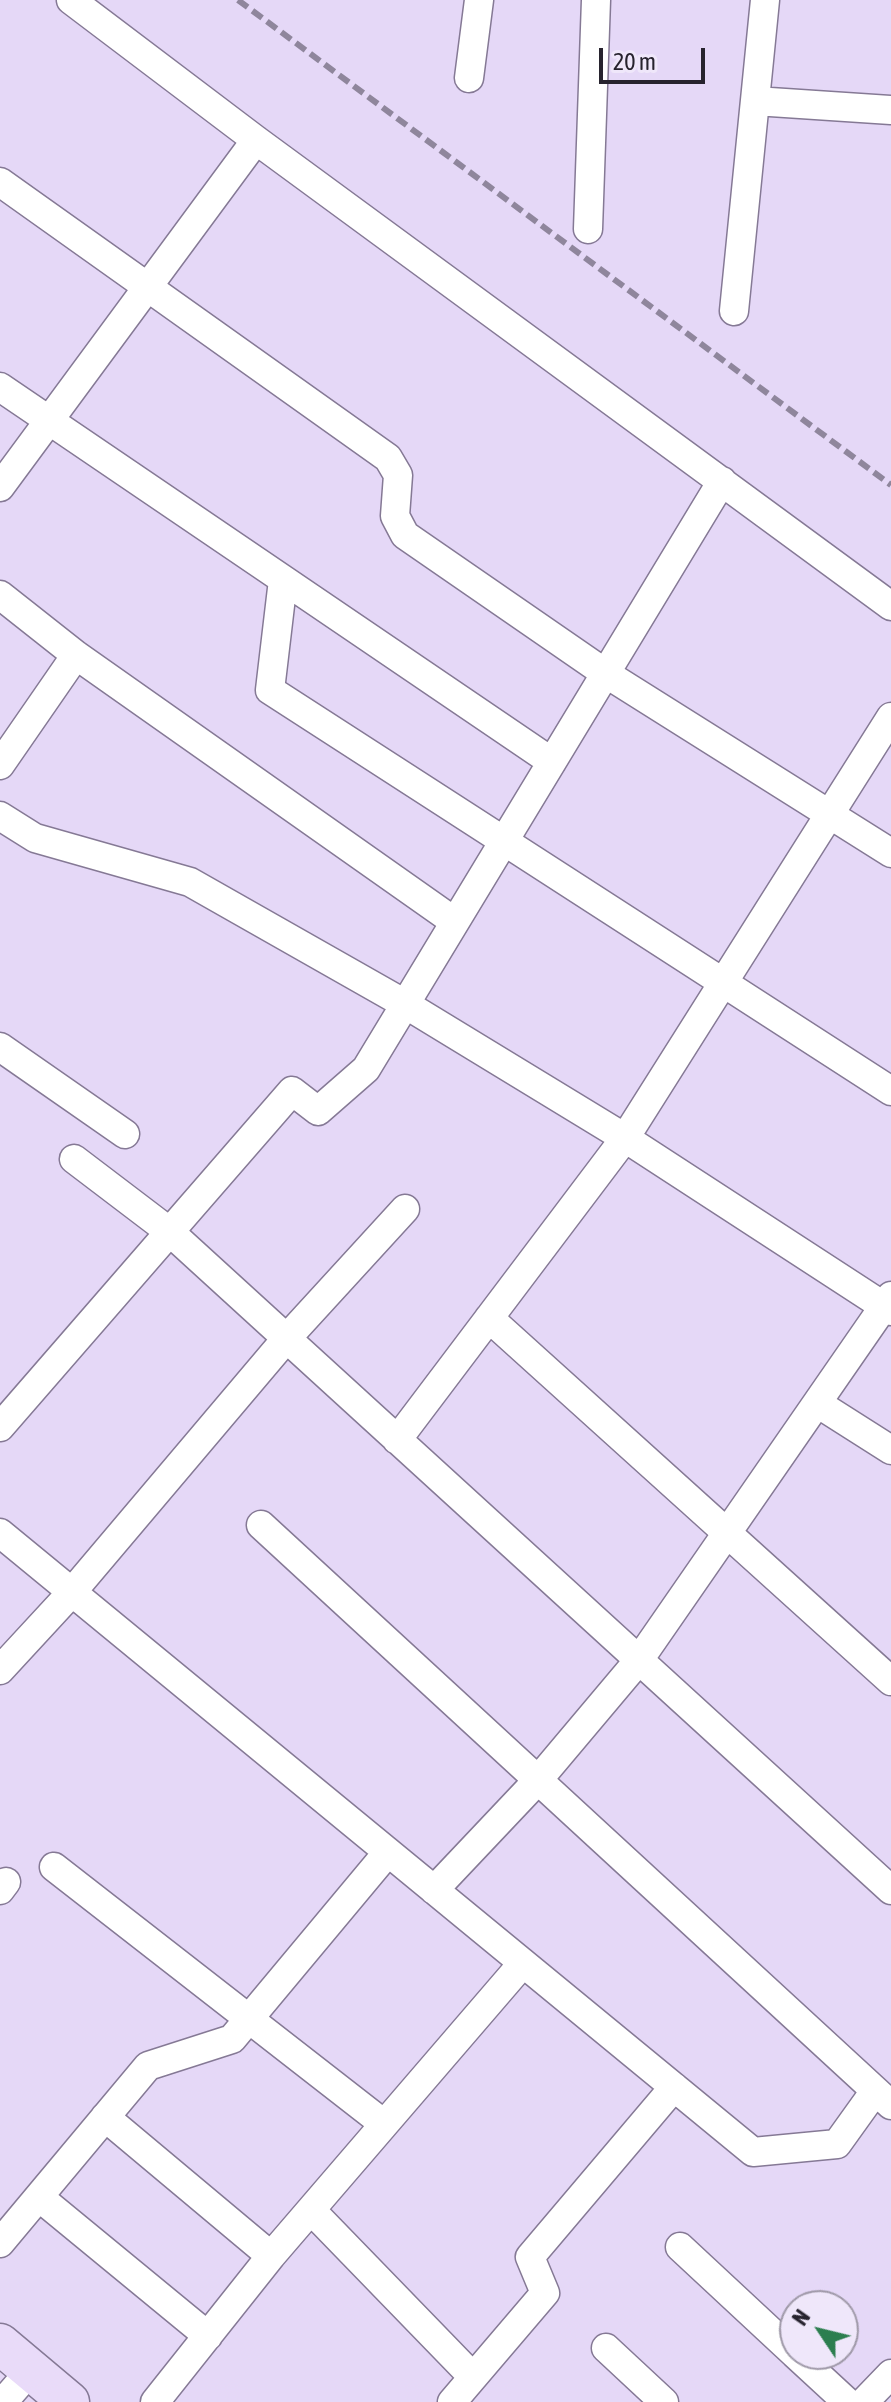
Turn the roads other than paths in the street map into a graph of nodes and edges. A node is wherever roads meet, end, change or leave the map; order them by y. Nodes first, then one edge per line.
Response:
1 (71, 0) edge
2 (479, 0) edge
3 (596, 0) edge
4 (765, 0) edge
5 (469, 78) dead end
6 (755, 101) junction
7 (891, 110) edge
8 (256, 140) junction
9 (0, 182) edge
10 (588, 229) dead end
11 (146, 289) junction
12 (734, 311) dead end
13 (0, 387) edge
14 (48, 422) junction
15 (722, 481) junction
16 (0, 487) edge
17 (283, 580) junction
18 (0, 595) edge
19 (891, 606) edge
20 (76, 655) junction
21 (605, 673) junction
22 (891, 717) edge
23 (552, 762) junction
24 (0, 765) edge
25 (830, 814) junction
26 (0, 816) edge
27 (504, 841) junction
28 (891, 853) edge
29 (455, 922) junction
30 (723, 983) junction
31 (405, 1004) junction
32 (0, 1047) edge
33 (891, 1091) edge
34 (125, 1134) dead end
35 (625, 1138) junction
36 (74, 1159) dead end
37 (405, 1209) dead end
38 (170, 1232) junction
39 (889, 1305) edge
40 (489, 1318) junction
41 (286, 1339) junction
42 (817, 1403) junction
43 (0, 1427) edge
44 (397, 1440) junction
45 (891, 1450) edge
46 (261, 1525) dead end
47 (0, 1533) edge
48 (727, 1533) junction
49 (72, 1592) junction
50 (639, 1660) junction
51 (0, 1670) edge
52 (891, 1681) edge
53 (538, 1780) junction
54 (388, 1852) junction
55 (54, 1867) dead end
56 (434, 1890) junction
57 (891, 1890) edge
58 (523, 1963) junction
59 (250, 2017) junction
60 (674, 2087) junction
61 (883, 2098) edge
62 (105, 2117) junction
63 (384, 2124) junction
64 (39, 2197) junction
65 (311, 2210) junction
66 (0, 2243) edge
67 (680, 2247) dead end
68 (271, 2256) junction
69 (420, 2319) junction
70 (208, 2336) junction
71 (779, 2339) edge
72 (0, 2344) edge
73 (606, 2348) dead end
74 (31, 2370) junction
75 (812, 2370) edge
76 (891, 2374) edge
77 (473, 2377) junction
78 (3, 2402) edge
79 (69, 2402) edge
80 (155, 2402) edge
81 (449, 2402) edge
82 (664, 2402) edge
83 (847, 2402) edge
84 (864, 2402) edge

1 - 8 street
2 - 5 street
3 - 10 street
4 - 6 street
6 - 7 street
6 - 12 street
8 - 11 street
8 - 15 street
9 - 11 street
11 - 14 street
11 - 21 street
13 - 14 street
14 - 16 street
14 - 17 street
15 - 19 street
15 - 21 street
17 - 23 street
17 - 27 street
18 - 20 street
20 - 24 street
20 - 29 street
21 - 23 street
21 - 25 street
22 - 25 street
23 - 27 street
25 - 28 street
25 - 30 street
26 - 31 street
27 - 29 street
27 - 30 street
29 - 31 street
30 - 33 street
30 - 35 street
31 - 35 street
31 - 38 street
32 - 34 street
35 - 39 street
35 - 40 street
36 - 38 street
37 - 41 street
38 - 41 street
38 - 43 street
39 - 42 street
40 - 44 street
40 - 48 street
41 - 44 street
41 - 49 street
42 - 45 street
42 - 48 street
44 - 50 street
46 - 53 street
47 - 49 street
48 - 50 street
48 - 52 street
49 - 51 street
49 - 54 street
50 - 53 street
50 - 57 street
53 - 56 street
53 - 61 street
54 - 56 street
54 - 59 street
55 - 59 street
56 - 58 street
58 - 60 street
58 - 63 street
59 - 62 street
59 - 63 street
60 - 61 street
60 - 77 street
62 - 64 street
62 - 68 street
63 - 65 street
64 - 66 street
64 - 70 street
65 - 68 street
65 - 69 street
67 - 71 street
68 - 70 street
69 - 77 street
69 - 81 street
70 - 80 street
72 - 74 street
73 - 82 street
74 - 78 street
74 - 79 street
75 - 83 street
76 - 84 street
77 - 81 street

